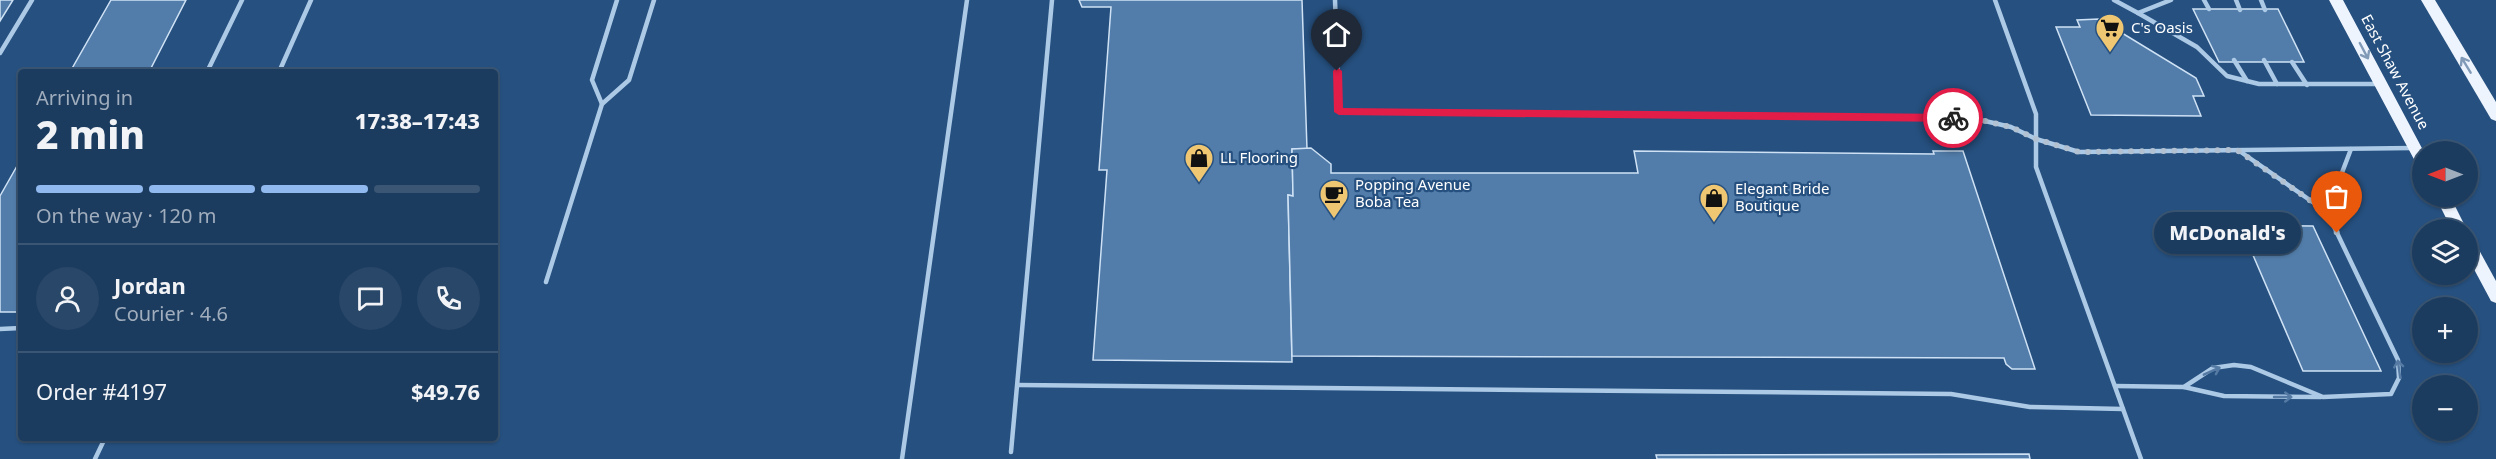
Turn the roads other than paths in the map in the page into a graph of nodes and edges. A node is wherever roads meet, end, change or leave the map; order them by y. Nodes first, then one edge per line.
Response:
1 (32, 0) edge
2 (242, 0) edge
3 (311, 0) edge
4 (617, 0) edge
5 (654, 0) edge
6 (968, 0) edge
7 (1052, 0) edge
8 (1335, 0) edge
9 (1995, 0) edge
10 (2114, 0) edge
11 (2171, 0) edge
12 (2204, 0) edge
13 (2236, 0) edge
14 (2261, 0) edge
15 (2336, 0) edge
16 (2428, 0) edge
17 (2210, 9) dead end
18 (2240, 10) dead end
19 (2265, 10) dead end
20 (2138, 13) junction
21 (0, 52) edge
22 (2234, 60) dead end
23 (2264, 60) dead end
24 (2292, 62) dead end
25 (208, 69) edge
26 (280, 69) edge
27 (2247, 81) junction
28 (2277, 84) junction
29 (2381, 84) junction
30 (2307, 85) junction
31 (602, 104) junction
32 (2496, 115) edge
33 (2036, 139) junction
34 (2412, 141) edge
35 (2351, 149) junction
36 (2237, 150) junction
37 (2412, 153) edge
38 (2327, 212) junction
39 (2478, 263) edge
40 (546, 282) dead end
41 (2496, 296) edge
42 (18, 328) edge
43 (0, 329) edge
44 (1018, 385) junction
45 (2115, 386) junction
46 (2184, 387) junction
47 (2324, 397) junction
48 (2123, 409) junction
49 (104, 441) edge
50 (1011, 452) dead end
51 (95, 459) edge
52 (903, 459) edge
53 (2141, 459) edge

1 - 21 lane
2 - 25 lane
3 - 26 lane
4 - 31 lane
5 - 31 lane
6 - 52 lane
7 - 44 lane
8 - 33 lane
9 - 33 lane
10 - 20 lane
11 - 20 lane
12 - 17 lane
13 - 18 lane
14 - 19 lane
15 -> 29 main road, East Shaw Avenue
32 -> 16 main road
20 - 27 lane
22 - 27 lane
23 - 28 lane
24 - 30 lane
27 - 28 lane
28 - 30 lane
29 - 30 lane
29 - 34 main road, East Shaw Avenue
31 - 40 lane
33 - 36 lane
33 - 45 lane
35 - 36 lane
35 - 37 lane
35 - 38 lane
36 - 38 lane
47 -> 38 lane
39 - 41 main road
42 - 43 lane
44 - 48 lane
44 - 50 lane
45 - 46 lane
45 - 48 lane
46 -> 47 lane
46 -> 47 lane
48 - 53 lane
49 - 51 lane

